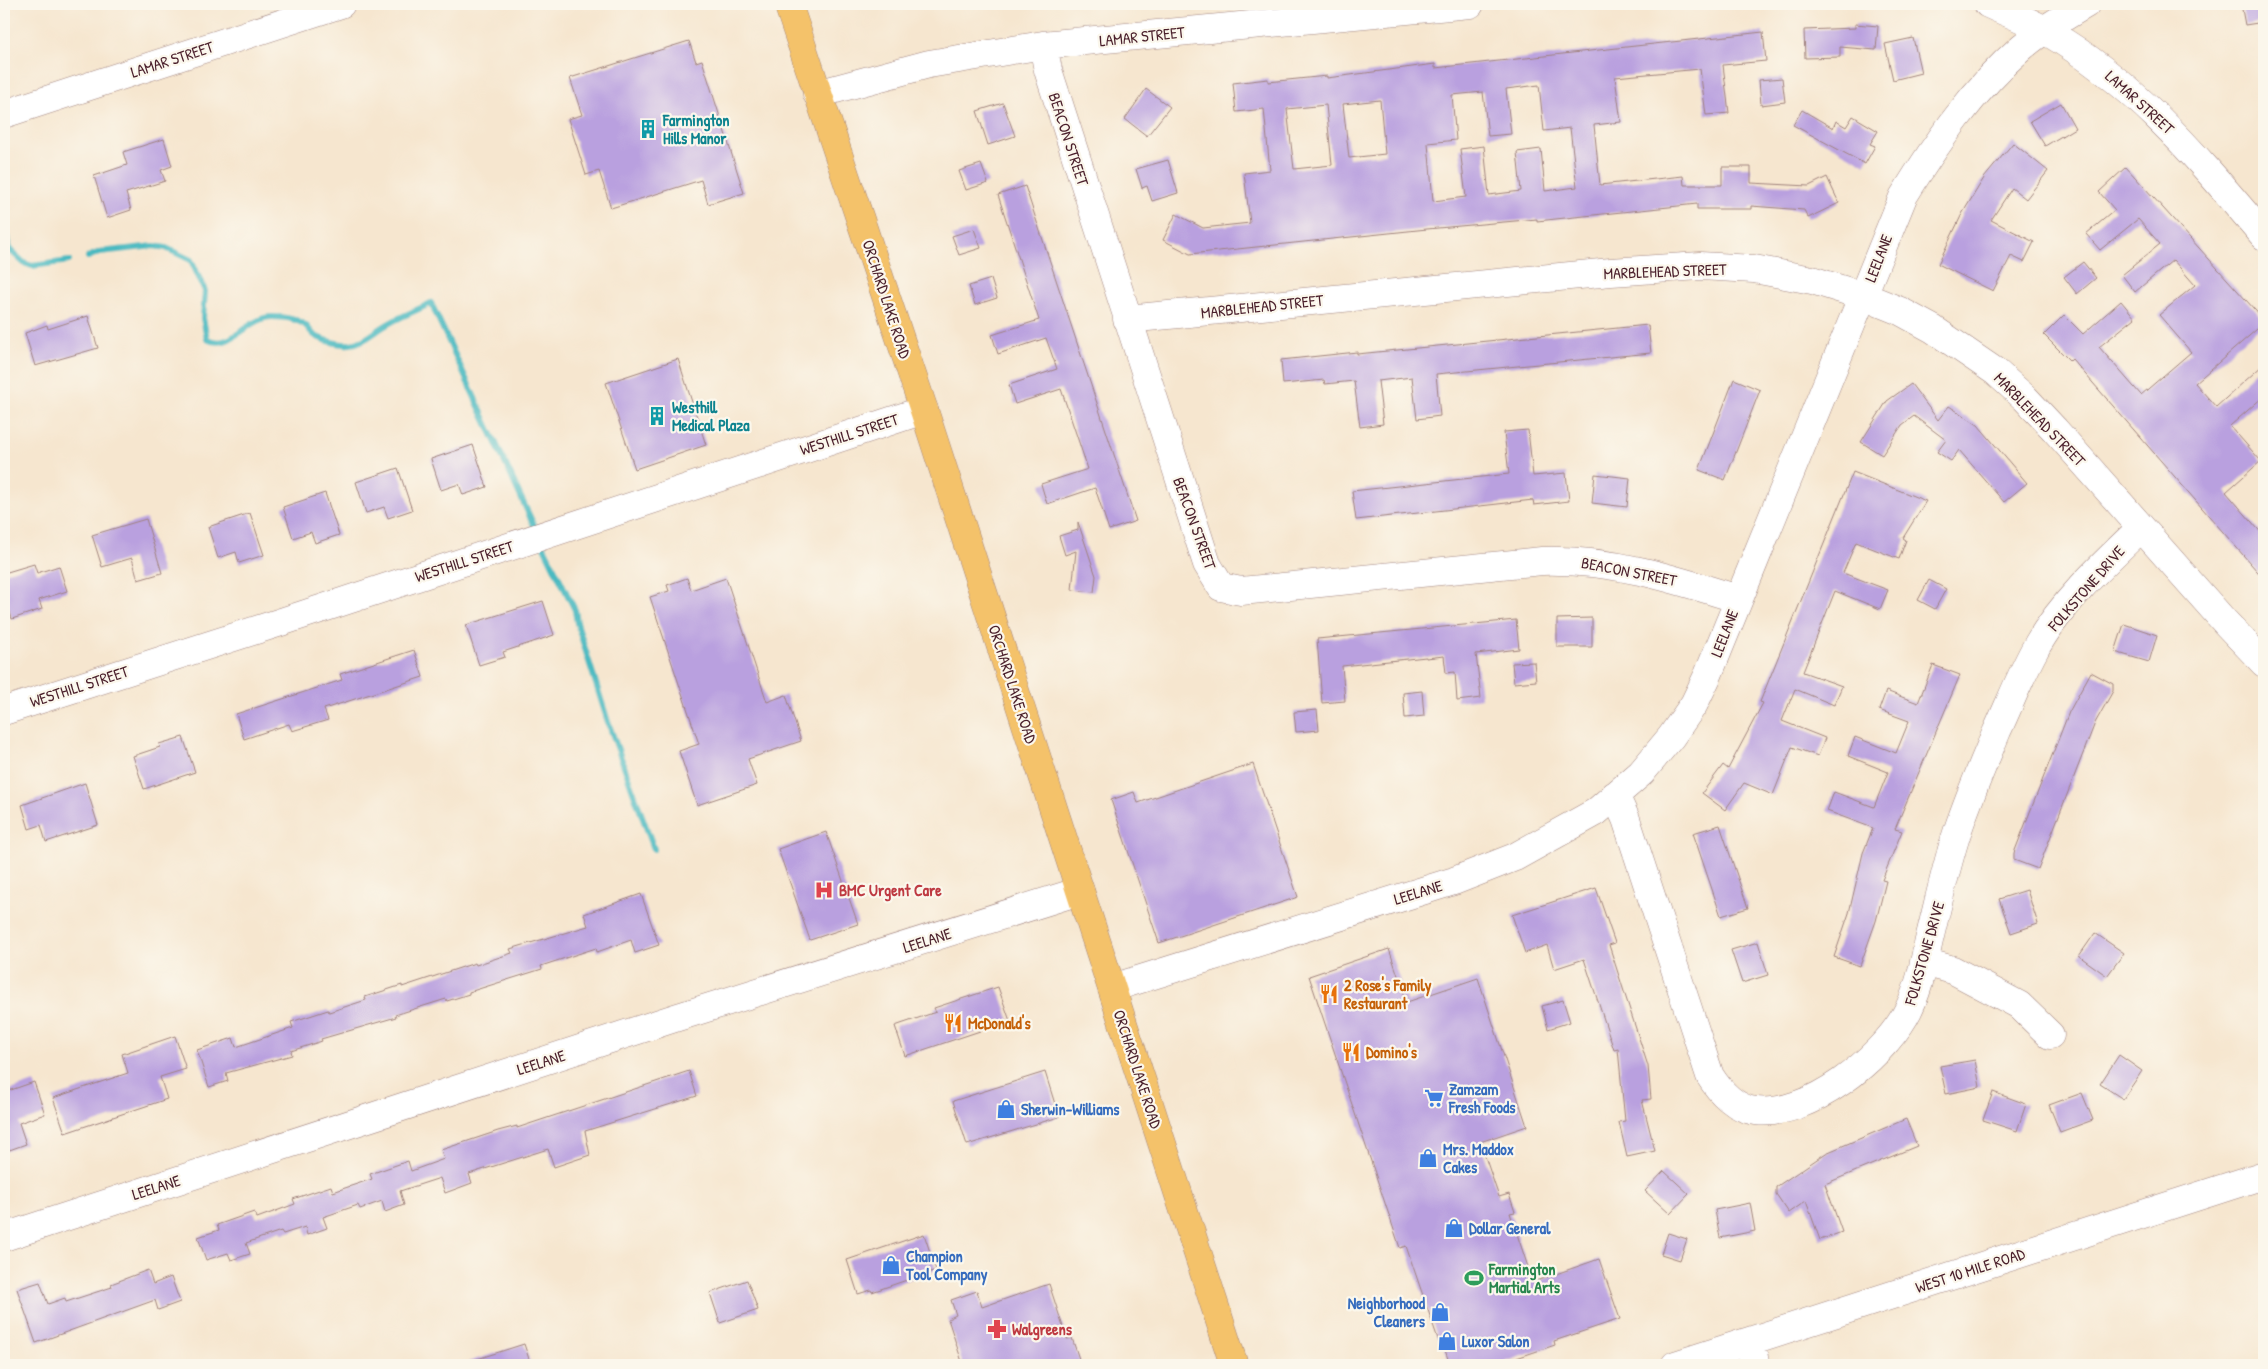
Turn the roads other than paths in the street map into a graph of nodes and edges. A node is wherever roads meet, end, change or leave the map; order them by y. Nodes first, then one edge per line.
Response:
1 (341, 4) edge
2 (788, 4) edge
3 (1470, 4) edge
4 (1988, 4) edge
5 (2086, 4) edge
6 (2045, 30) junction
7 (1043, 46) junction
8 (817, 94) junction
9 (4, 114) edge
10 (2264, 236) edge
11 (1863, 296) junction
12 (1126, 319) junction
13 (924, 410) junction
14 (2141, 528) junction
15 (1738, 599) junction
16 (2264, 663) edge
17 (4, 710) edge
18 (1615, 795) junction
19 (1080, 891) junction
20 (1924, 962) junction
21 (1112, 988) junction
22 (2050, 1035) dead end
23 (2264, 1175) edge
24 (4, 1237) edge
25 (1754, 1353) edge
26 (1234, 1365) edge
27 (1675, 1365) edge

1 - 9 street, LAMAR STREET
2 - 8 main road, ORCHARD LAKE ROAD
3 - 7 street, LAMAR STREET
4 - 6 street, LAMAR STREET
5 - 6 street, LEELANE
6 - 10 street, LAMAR STREET
6 - 11 street, LEELANE
7 - 8 street, LAMAR STREET
7 - 12 street, BEACON STREET
8 - 13 main road, ORCHARD LAKE ROAD
11 - 12 street, MARBLEHEAD STREET
11 - 14 street, MARBLEHEAD STREET
11 - 15 street, LEELANE
12 - 15 street, BEACON STREET
13 - 17 street, WESTHILL STREET
13 - 19 main road, ORCHARD LAKE ROAD
14 - 16 street, MARBLEHEAD STREET
14 - 20 street, FOLKSTONE DRIVE
15 - 18 street, LEELANE
18 - 20 street, FOLKSTONE DRIVE
18 - 21 street, LEELANE
19 - 21 main road, ORCHARD LAKE ROAD
19 - 24 street, LEELANE
20 - 22 street
21 - 26 main road, ORCHARD LAKE ROAD
23 - 25 street, WEST 10 MILE ROAD
25 - 27 street, WEST 10 MILE ROAD

